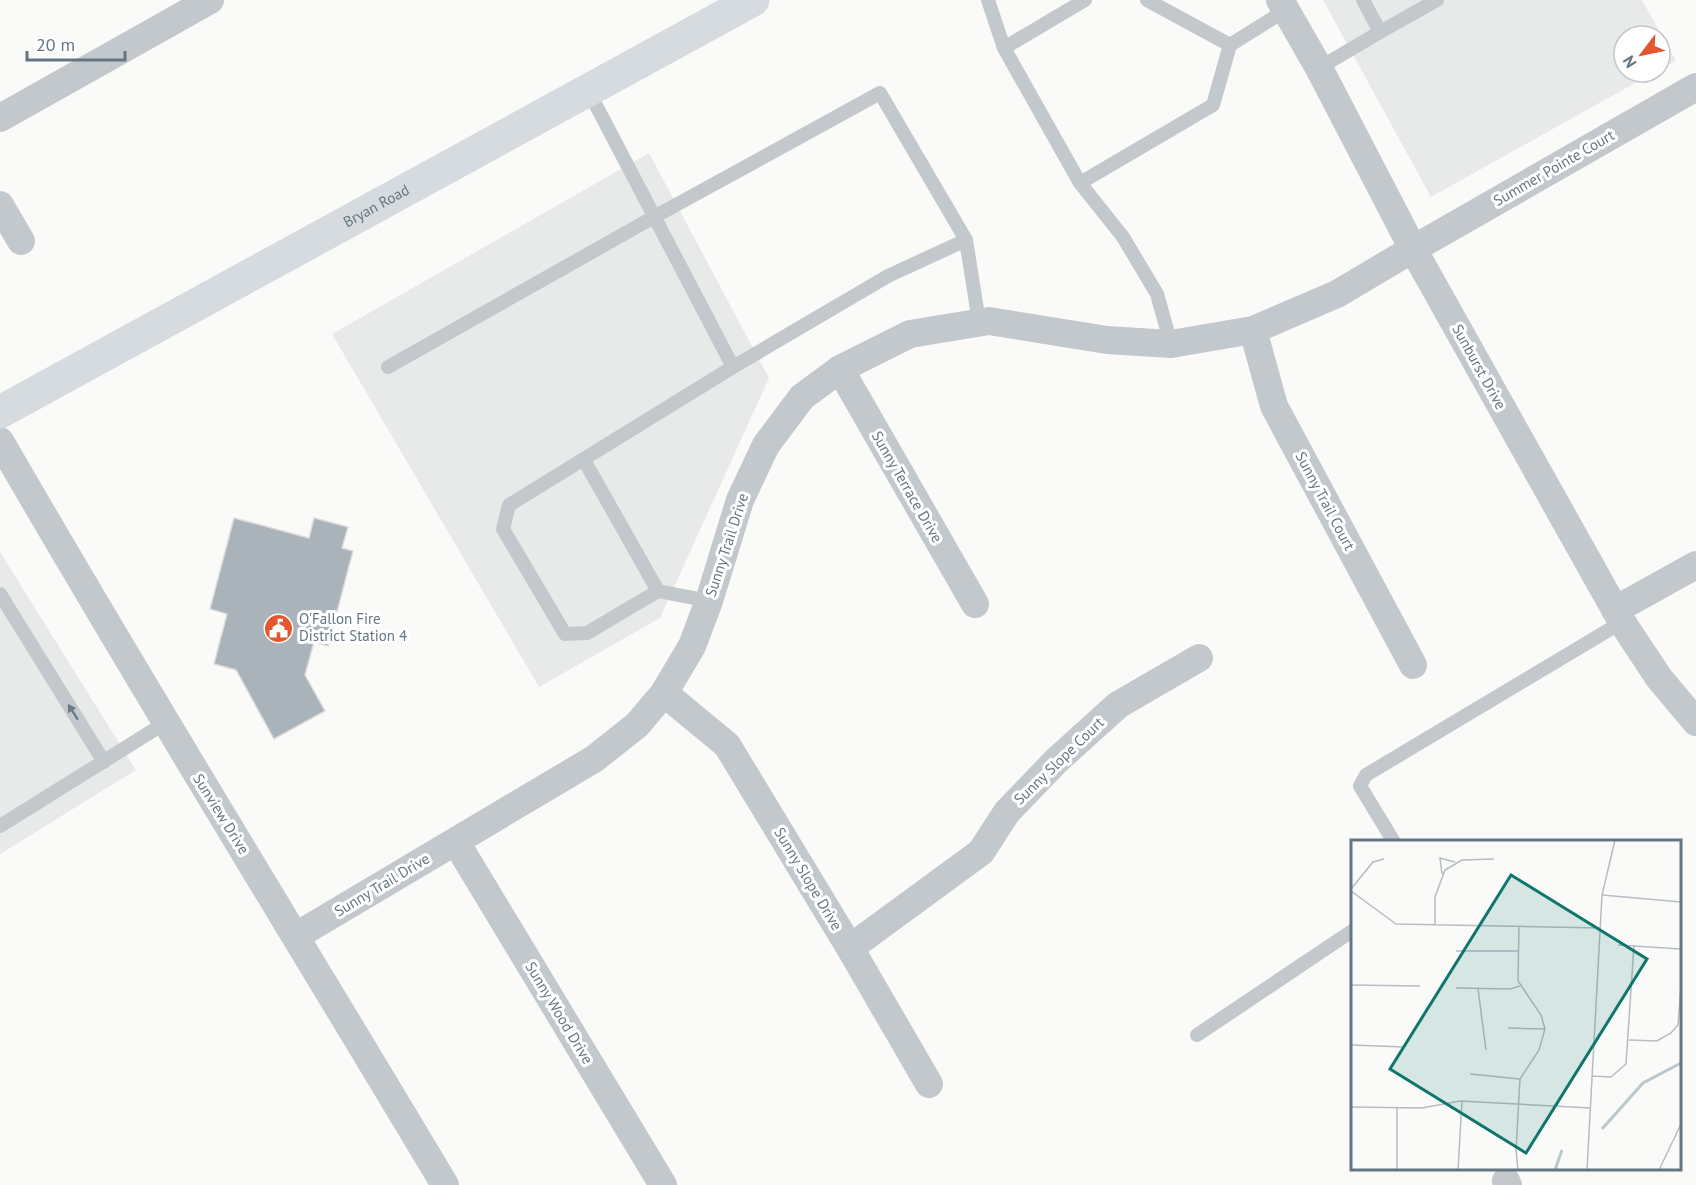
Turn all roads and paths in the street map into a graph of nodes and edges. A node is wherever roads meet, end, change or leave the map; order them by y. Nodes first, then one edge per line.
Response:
1 (210, 0) edge
2 (753, 0) edge
3 (988, 0) edge
4 (1085, 0) edge
5 (1147, 0) edge
6 (1363, 0) edge
7 (1437, 0) edge
8 (1283, 5) edge
9 (1380, 32) junction
10 (1230, 45) junction
11 (1004, 48) junction
12 (1319, 68) junction
13 (1696, 87) edge
14 (588, 90) junction
15 (0, 118) edge
16 (1080, 183) junction
17 (0, 205) edge
18 (654, 217) junction
19 (966, 240) junction
20 (21, 241) dead end
21 (1413, 249) junction
22 (980, 322) junction
23 (1253, 330) junction
24 (1171, 344) junction
25 (388, 367) dead end
26 (733, 367) junction
27 (840, 369) junction
28 (0, 412) edge
29 (0, 441) edge
30 (584, 460) junction
31 (1696, 565) edge
32 (658, 591) junction
33 (0, 594) edge
34 (709, 601) junction
35 (975, 604) dead end
36 (1618, 616) junction
37 (1199, 658) dead end
38 (1413, 665) dead end
39 (664, 693) junction
40 (1696, 722) edge
41 (165, 723) junction
42 (104, 762) junction
43 (0, 826) edge
44 (1393, 840) edge
45 (456, 842) junction
46 (1351, 932) edge
47 (296, 936) junction
48 (850, 948) junction
49 (1197, 1035) dead end
50 (929, 1084) dead end
51 (445, 1185) edge
52 (663, 1185) edge

1 - 15 street
2 - 14 main road, Bryan Road
3 - 11 lane
4 - 11 lane
5 - 10 lane
6 - 9 lane
7 - 9 lane
8 - 10 lane
8 - 12 street, Sunburst Drive
9 - 12 lane
10 - 16 lane
11 - 16 lane
12 - 21 street, Sunburst Drive
13 - 21 street, Summer Pointe Court
14 - 18 lane
14 - 28 main road, Bryan Road
16 - 24 lane
17 - 20 street
18 - 19 lane
18 - 25 lane
18 - 26 lane
19 - 22 lane
19 - 26 lane
21 - 23 street, Sunny Trail Drive
21 - 36 street, Sunburst Drive
22 - 24 street, Sunny Trail Drive
22 - 27 street, Sunny Trail Drive
23 - 24 street, Sunny Trail Drive
23 - 38 street, Sunny Trail Court
26 - 30 lane
27 - 34 street, Sunny Trail Drive
27 - 35 street, Sunny Terrace Drive
29 - 41 street, Sunview Drive
30 - 32 lane
30 - 32 lane
31 - 36 street
32 - 34 lane
42 -> 33 lane
34 - 39 street, Sunny Trail Drive
36 - 40 street, Sunburst Drive
36 - 44 lane
37 - 48 street, Sunny Slope Court
39 - 45 street, Sunny Trail Drive
39 - 48 street, Sunny Slope Drive
41 - 42 lane
41 - 47 street, Sunview Drive
42 - 43 lane
45 - 47 street, Sunny Trail Drive
45 - 52 street, Sunny Wood Drive
46 - 49 lane
47 - 51 street, Sunview Drive
48 - 50 street, Sunny Slope Drive

